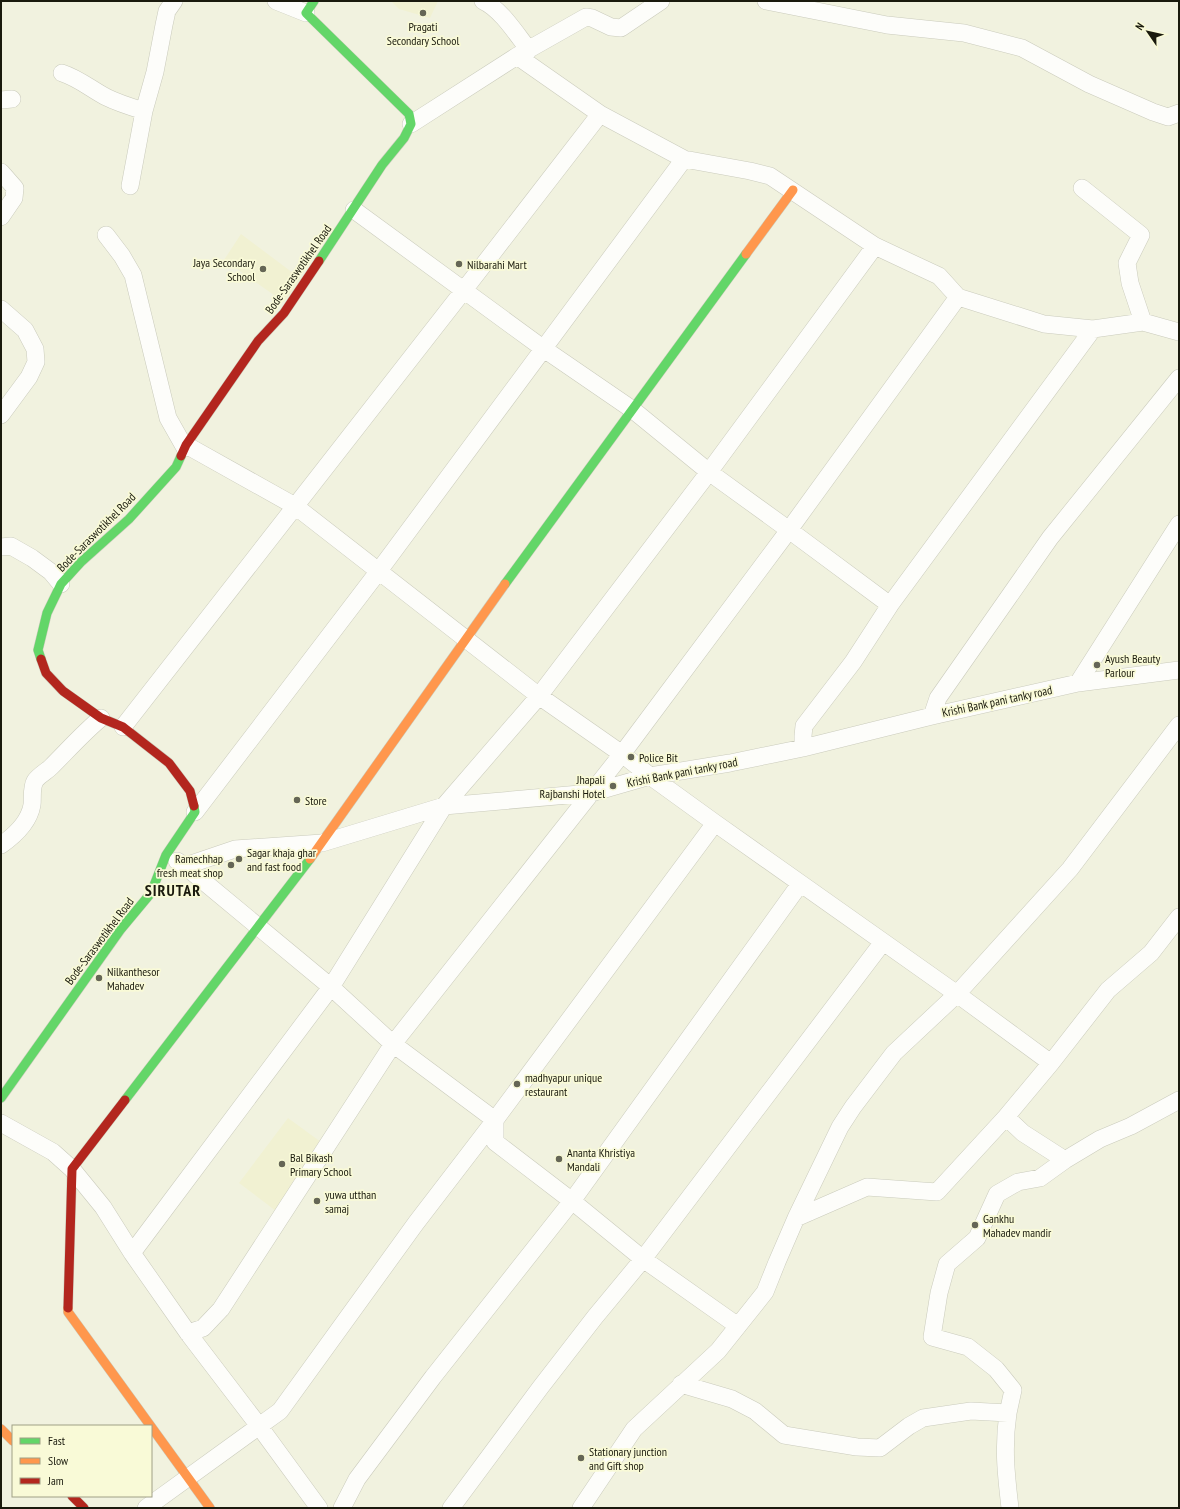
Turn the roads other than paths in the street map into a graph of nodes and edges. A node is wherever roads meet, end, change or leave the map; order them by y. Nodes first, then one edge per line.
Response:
1 (174, 1) edge
2 (276, 1) edge
3 (483, 1) edge
4 (661, 1) edge
5 (766, 1) edge
6 (310, 7) edge
7 (523, 53) junction
8 (62, 73) dead end
9 (144, 111) junction
10 (1179, 113) edge
11 (600, 114) junction
12 (411, 124) junction
13 (684, 159) junction
14 (1, 172) edge
15 (130, 186) dead end
16 (1082, 188) dead end
17 (793, 190) junction
18 (354, 210) junction
19 (1, 217) edge
20 (106, 235) dead end
21 (875, 246) junction
22 (464, 290) junction
23 (958, 297) junction
24 (1, 310) edge
25 (1143, 322) junction
26 (1093, 329) junction
27 (1179, 332) edge
28 (544, 349) junction
29 (1179, 378) edge
30 (633, 410) junction
31 (1, 414) edge
32 (186, 447) junction
33 (709, 472) junction
34 (295, 506) junction
35 (1179, 524) edge
36 (790, 530) junction
37 (1, 547) edge
38 (378, 572) junction
39 (61, 584) junction
40 (890, 605) junction
41 (465, 639) junction
42 (1179, 670) edge
43 (1078, 684) junction
44 (539, 696) junction
45 (932, 716) junction
46 (101, 718) junction
47 (1179, 725) edge
48 (123, 728) junction
49 (803, 748) junction
50 (622, 754) junction
51 (650, 776) junction
52 (591, 793) junction
53 (444, 806) junction
54 (195, 812) junction
55 (715, 823) junction
56 (322, 843) junction
57 (1, 845) edge
58 (166, 855) junction
59 (185, 866) junction
60 (800, 884) junction
61 (1179, 917) edge
62 (258, 928) junction
63 (883, 942) junction
64 (331, 987) junction
65 (956, 994) junction
66 (393, 1044) junction
67 (1051, 1063) junction
68 (1, 1098) edge
69 (1179, 1100) edge
70 (1006, 1117) junction
71 (495, 1120) junction
72 (1, 1123) edge
73 (1065, 1160) junction
74 (72, 1169) junction
75 (572, 1201) junction
76 (796, 1218) junction
77 (132, 1253) junction
78 (643, 1259) junction
79 (738, 1326) junction
80 (188, 1333) junction
81 (681, 1384) junction
82 (1008, 1413) junction
83 (151, 1425) edge
84 (259, 1426) junction
85 (152, 1427) edge
86 (1, 1429) edge
87 (12, 1440) edge
88 (188, 1476) junction
89 (73, 1497) edge
90 (84, 1508) edge
91 (146, 1508) edge
92 (210, 1508) edge
93 (319, 1508) edge
94 (342, 1508) edge
95 (451, 1508) edge
96 (581, 1508) edge
97 (1010, 1508) edge

1 - 9 street
2 - 6 street
3 - 7 street
4 - 7 street
5 - 10 street
6 - 12 street
7 - 11 street
7 - 12 street
8 - 9 street
9 - 15 street
11 - 13 street
11 - 22 street
12 - 18 street, Bode-Saraswotikhel Road
13 - 17 street
13 - 28 street
14 - 19 street
16 - 25 street
17 - 21 street
17 - 30 street
18 - 22 street
18 - 32 street, Bode-Saraswotikhel Road
20 - 32 street
21 - 23 street
21 - 33 street
22 - 28 street
22 - 34 street
23 - 26 street
23 - 36 street
24 - 31 street
25 - 26 street
25 - 27 street
26 - 40 street
28 - 30 street
28 - 38 street
29 - 45 street
30 - 33 street
30 - 41 street
32 - 34 street
32 - 39 street, Bode-Saraswotikhel Road
33 - 36 street
33 - 44 street
34 - 38 street
34 - 48 street
35 - 43 street
36 - 40 street
36 - 50 street
37 - 39 street
38 - 41 street
38 - 54 street
39 - 46 street, Bode-Saraswotikhel Road
40 - 49 street
41 - 44 street
41 - 56 street
42 - 43 street, Krishi Bank pani tanky road
43 - 45 street, Krishi Bank pani tanky road
44 - 50 street
44 - 53 street
45 - 49 street, Krishi Bank pani tanky road
46 - 48 street, Bode-Saraswotikhel Road
46 - 57 street
47 - 65 street
48 - 54 street, Bode-Saraswotikhel Road
49 - 51 street, Krishi Bank pani tanky road
50 - 51 street
50 - 52 street
51 - 52 street, Krishi Bank pani tanky road
51 - 55 street
52 - 53 street, Krishi Bank pani tanky road
52 - 66 street
53 - 56 street, Krishi Bank pani tanky road
53 - 64 street
54 - 58 street, Bode-Saraswotikhel Road
55 - 60 street
55 - 71 street
56 - 59 street, Krishi Bank pani tanky road
56 - 62 street
58 - 59 street
58 - 68 street, Bode-Saraswotikhel Road
59 - 62 street
60 - 63 street
60 - 75 street
61 - 67 street
62 - 64 street
62 - 74 street
63 - 65 street
63 - 78 street
64 - 66 street
64 - 77 street
65 - 67 street
65 - 76 street
66 - 71 street
66 - 80 street
67 - 70 street
69 - 73 street
70 - 73 street
70 - 76 street
71 - 75 street
71 - 84 street
72 - 74 street
73 - 82 street
74 - 77 street
74 - 83 street
75 - 78 street
75 - 94 street
76 - 79 street
77 - 80 street
78 - 79 street
78 - 95 street
79 - 81 street
80 - 84 street
81 - 82 street
81 - 96 street
82 - 97 street
84 - 88 street
84 - 93 street
85 - 88 street
86 - 87 street
88 - 91 street
88 - 92 street
89 - 90 street

